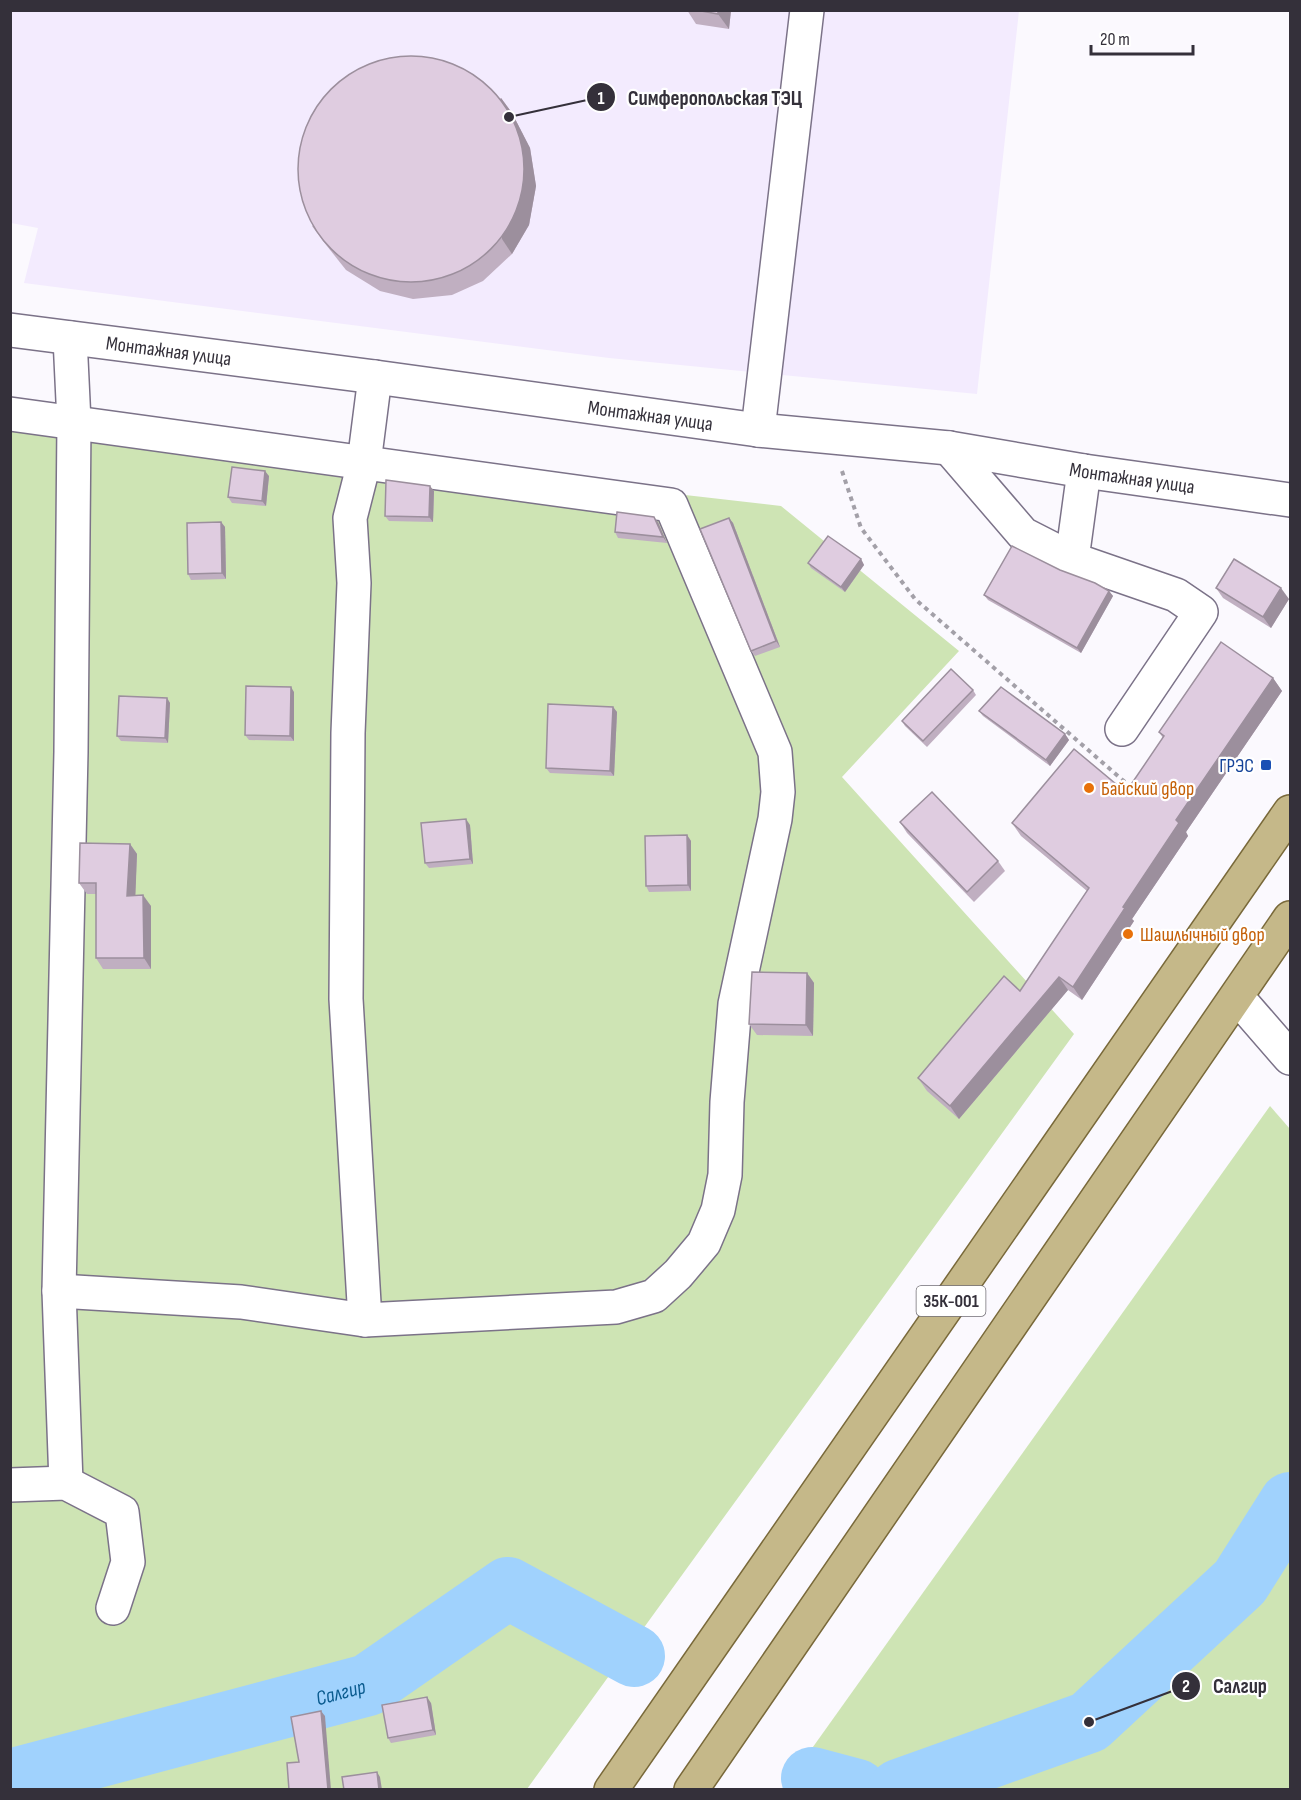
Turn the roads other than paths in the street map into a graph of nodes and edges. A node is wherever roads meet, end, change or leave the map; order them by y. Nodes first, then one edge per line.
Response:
1 (807, 10) edge
2 (10, 330) edge
3 (70, 338) junction
4 (375, 377) junction
5 (10, 414) edge
6 (74, 422) junction
7 (758, 430) junction
8 (949, 448) junction
9 (364, 464) junction
10 (1084, 471) junction
11 (1290, 500) edge
12 (1072, 559) junction
13 (1122, 729) dead end
14 (1290, 812) edge
15 (1290, 918) edge
16 (1237, 997) junction
17 (1290, 1058) edge
18 (59, 1291) junction
19 (365, 1320) junction
20 (66, 1483) junction
21 (10, 1485) edge
22 (113, 1608) dead end
23 (611, 1790) edge
24 (691, 1790) edge

1 - 7 street
2 - 3 street, Монтажная улица
3 - 4 street, Монтажная улица
3 - 6 street
4 - 7 street, Монтажная улица
4 - 9 street
5 - 6 street
6 - 9 street
6 - 18 street
7 - 8 street, Монтажная улица
8 - 10 street, Монтажная улица
8 - 12 street
9 - 19 street
9 - 19 street
10 - 11 street, Монтажная улица
10 - 12 street
12 - 13 street
14 - 23 main road, 35К-001
15 - 16 main road, 35К-001
16 - 17 street
16 - 24 main road, 35К-001
18 - 19 street
18 - 20 street
20 - 21 street
20 - 22 street

